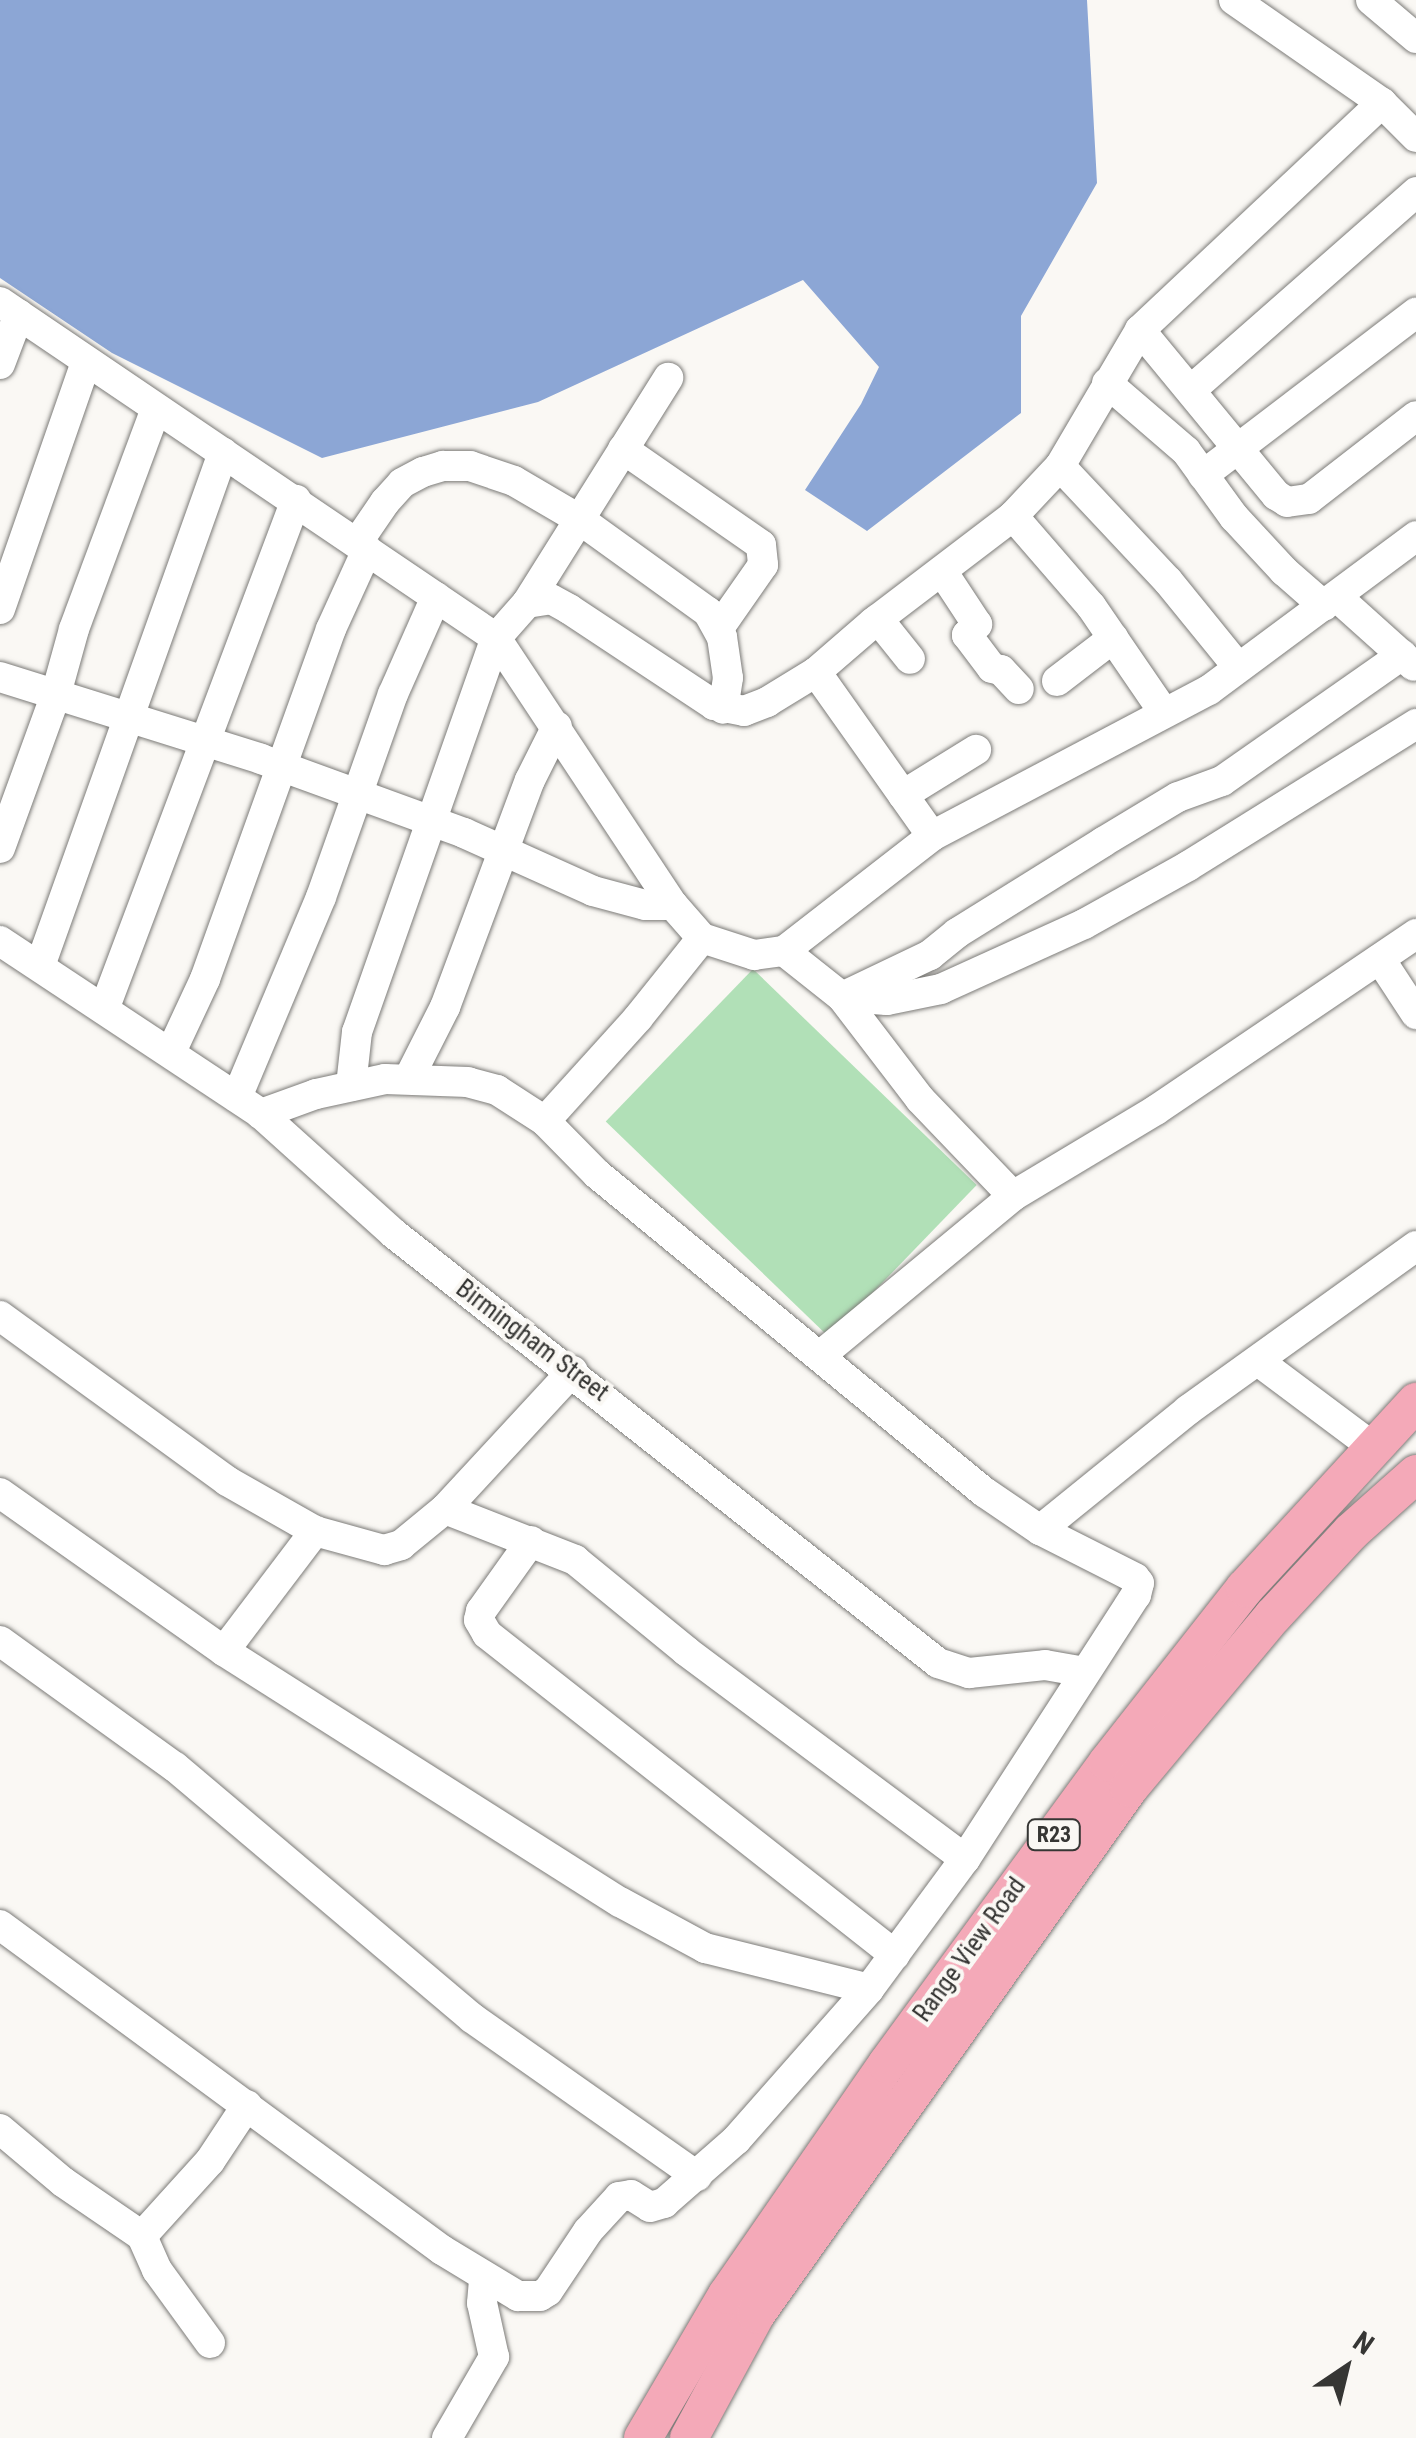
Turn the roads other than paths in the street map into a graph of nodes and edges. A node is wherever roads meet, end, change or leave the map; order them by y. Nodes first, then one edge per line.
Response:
1 (1234, 0) edge
2 (1370, 0) edge
3 (1416, 38) edge
4 (1403, 116) edge
5 (1416, 192) edge
6 (9, 308) edge
7 (1416, 314) edge
8 (1140, 330) junction
9 (86, 362) junction
10 (0, 364) edge
11 (668, 378) dead end
12 (1107, 383) junction
13 (1191, 390) junction
14 (156, 409) junction
15 (1416, 416) edge
16 (1240, 447) junction
17 (622, 449) junction
18 (223, 452) junction
19 (1060, 466) junction
20 (1203, 475) junction
21 (296, 500) junction
22 (1013, 516) junction
23 (579, 519) junction
24 (1416, 536) edge
25 (362, 547) junction
26 (942, 571) junction
27 (436, 597) junction
28 (1330, 602) junction
29 (527, 603) junction
30 (0, 609) edge
31 (878, 619) junction
32 (719, 628) junction
33 (496, 638) junction
34 (1113, 638) junction
35 (910, 659) dead end
36 (1409, 662) edge
37 (1238, 667) junction
38 (816, 672) junction
39 (0, 676) edge
40 (1058, 682) dead end
41 (1018, 689) dead end
42 (56, 694) junction
43 (723, 709) junction
44 (1163, 711) junction
45 (131, 719) junction
46 (1416, 724) edge
47 (558, 726) junction
48 (204, 741) junction
49 (976, 750) dead end
50 (280, 766) junction
51 (356, 794) junction
52 (903, 795) junction
53 (430, 820) junction
54 (932, 836) junction
55 (0, 848) edge
56 (505, 852) junction
57 (673, 906) junction
58 (1416, 934) edge
59 (702, 938) junction
60 (0, 941) edge
61 (784, 950) junction
62 (1380, 959) junction
63 (40, 966) junction
64 (842, 997) junction
65 (105, 1008) junction
66 (1416, 1014) edge
67 (171, 1052) junction
68 (410, 1078) junction
69 (352, 1086) junction
70 (249, 1105) junction
71 (545, 1121) junction
72 (1013, 1196) junction
73 (1416, 1246) edge
74 (3, 1325) edge
75 (821, 1355) junction
76 (1258, 1360) junction
77 (573, 1370) junction
78 (1416, 1402) edge
79 (1373, 1448) junction
80 (1416, 1474) edge
81 (0, 1494) edge
82 (445, 1509) junction
83 (1040, 1530) junction
84 (315, 1531) junction
85 (531, 1541) junction
86 (0, 1641) edge
87 (224, 1650) junction
88 (1083, 1672) junction
89 (966, 1859) junction
90 (0, 1925) edge
91 (895, 1955) junction
92 (869, 1989) junction
93 (248, 2105) junction
94 (0, 2129) edge
95 (697, 2176) junction
96 (142, 2236) junction
97 (484, 2278) junction
98 (742, 2305) junction
99 (210, 2343) dead end
100 (447, 2438) edge
101 (643, 2438) edge
102 (689, 2438) edge

1 - 4 street
2 - 3 street
4 - 8 street
5 - 13 street
6 - 9 street
6 - 10 street
7 - 16 street
8 - 12 street
8 - 13 street
9 - 14 street
9 - 30 street
11 - 17 street
12 - 19 street
12 - 20 street
13 - 16 street
14 - 18 street
14 - 42 street
15 - 16 street
16 - 20 street
17 - 23 street
17 - 32 street
18 - 21 street
18 - 45 street
19 - 22 street
19 - 37 street
20 - 28 street
21 - 25 street
21 - 48 street
22 - 26 street
22 - 34 street
23 - 25 street
23 - 29 street
23 - 32 street
24 - 28 street
25 - 27 street
25 - 50 street
26 - 31 street
26 - 41 street
27 - 33 street
27 - 51 street
28 - 36 street
28 - 37 street
29 - 33 street
29 - 43 street
31 - 35 street
31 - 38 street
32 - 43 street
33 - 47 street
33 - 53 street
34 - 40 street
34 - 44 street
36 - 64 street
37 - 44 street
38 - 43 street
38 - 52 street
39 - 42 street
42 - 45 street
42 - 55 street
44 - 54 street
45 - 48 street
45 - 63 street
46 - 64 street
47 - 56 street
47 - 57 street
48 - 50 street
48 - 65 street
49 - 52 street
50 - 51 street
50 - 67 street
51 - 53 street
51 - 70 street
52 - 54 street
53 - 56 street
53 - 69 street
54 - 61 street
56 - 57 street
56 - 68 street
57 - 59 street
58 - 62 street
59 - 61 street
59 - 71 street
60 - 63 street, Birmingham Street
61 - 64 street
62 - 66 street
62 - 72 street
63 - 65 street, Birmingham Street
64 - 72 street
65 - 67 street, Birmingham Street
67 - 70 street, Birmingham Street
68 - 69 street
68 - 71 street
69 - 70 street
70 - 77 street, Birmingham Street
71 - 75 street
72 - 75 street
73 - 76 street
74 - 84 street
75 - 83 street
76 - 79 street
76 - 83 street
77 - 82 street
77 - 88 street, Birmingham Street
78 - 79 main road, Range View Road / R23
79 - 98 main road, Range View Road / R23
80 - 98 main road, Range View Road / R23
81 - 87 street
82 - 84 street
82 - 85 street
83 - 88 street
84 - 87 street
85 - 89 street
85 - 91 street
86 - 95 street
87 - 92 street
88 - 89 street
89 - 91 street
90 - 93 street
91 - 92 street
92 - 95 street
93 - 96 street
93 - 97 street
94 - 96 street
95 - 97 street
96 - 99 street
97 - 100 street
98 - 101 main road, Range View Road / R23
98 - 102 main road, Range View Road / R23

